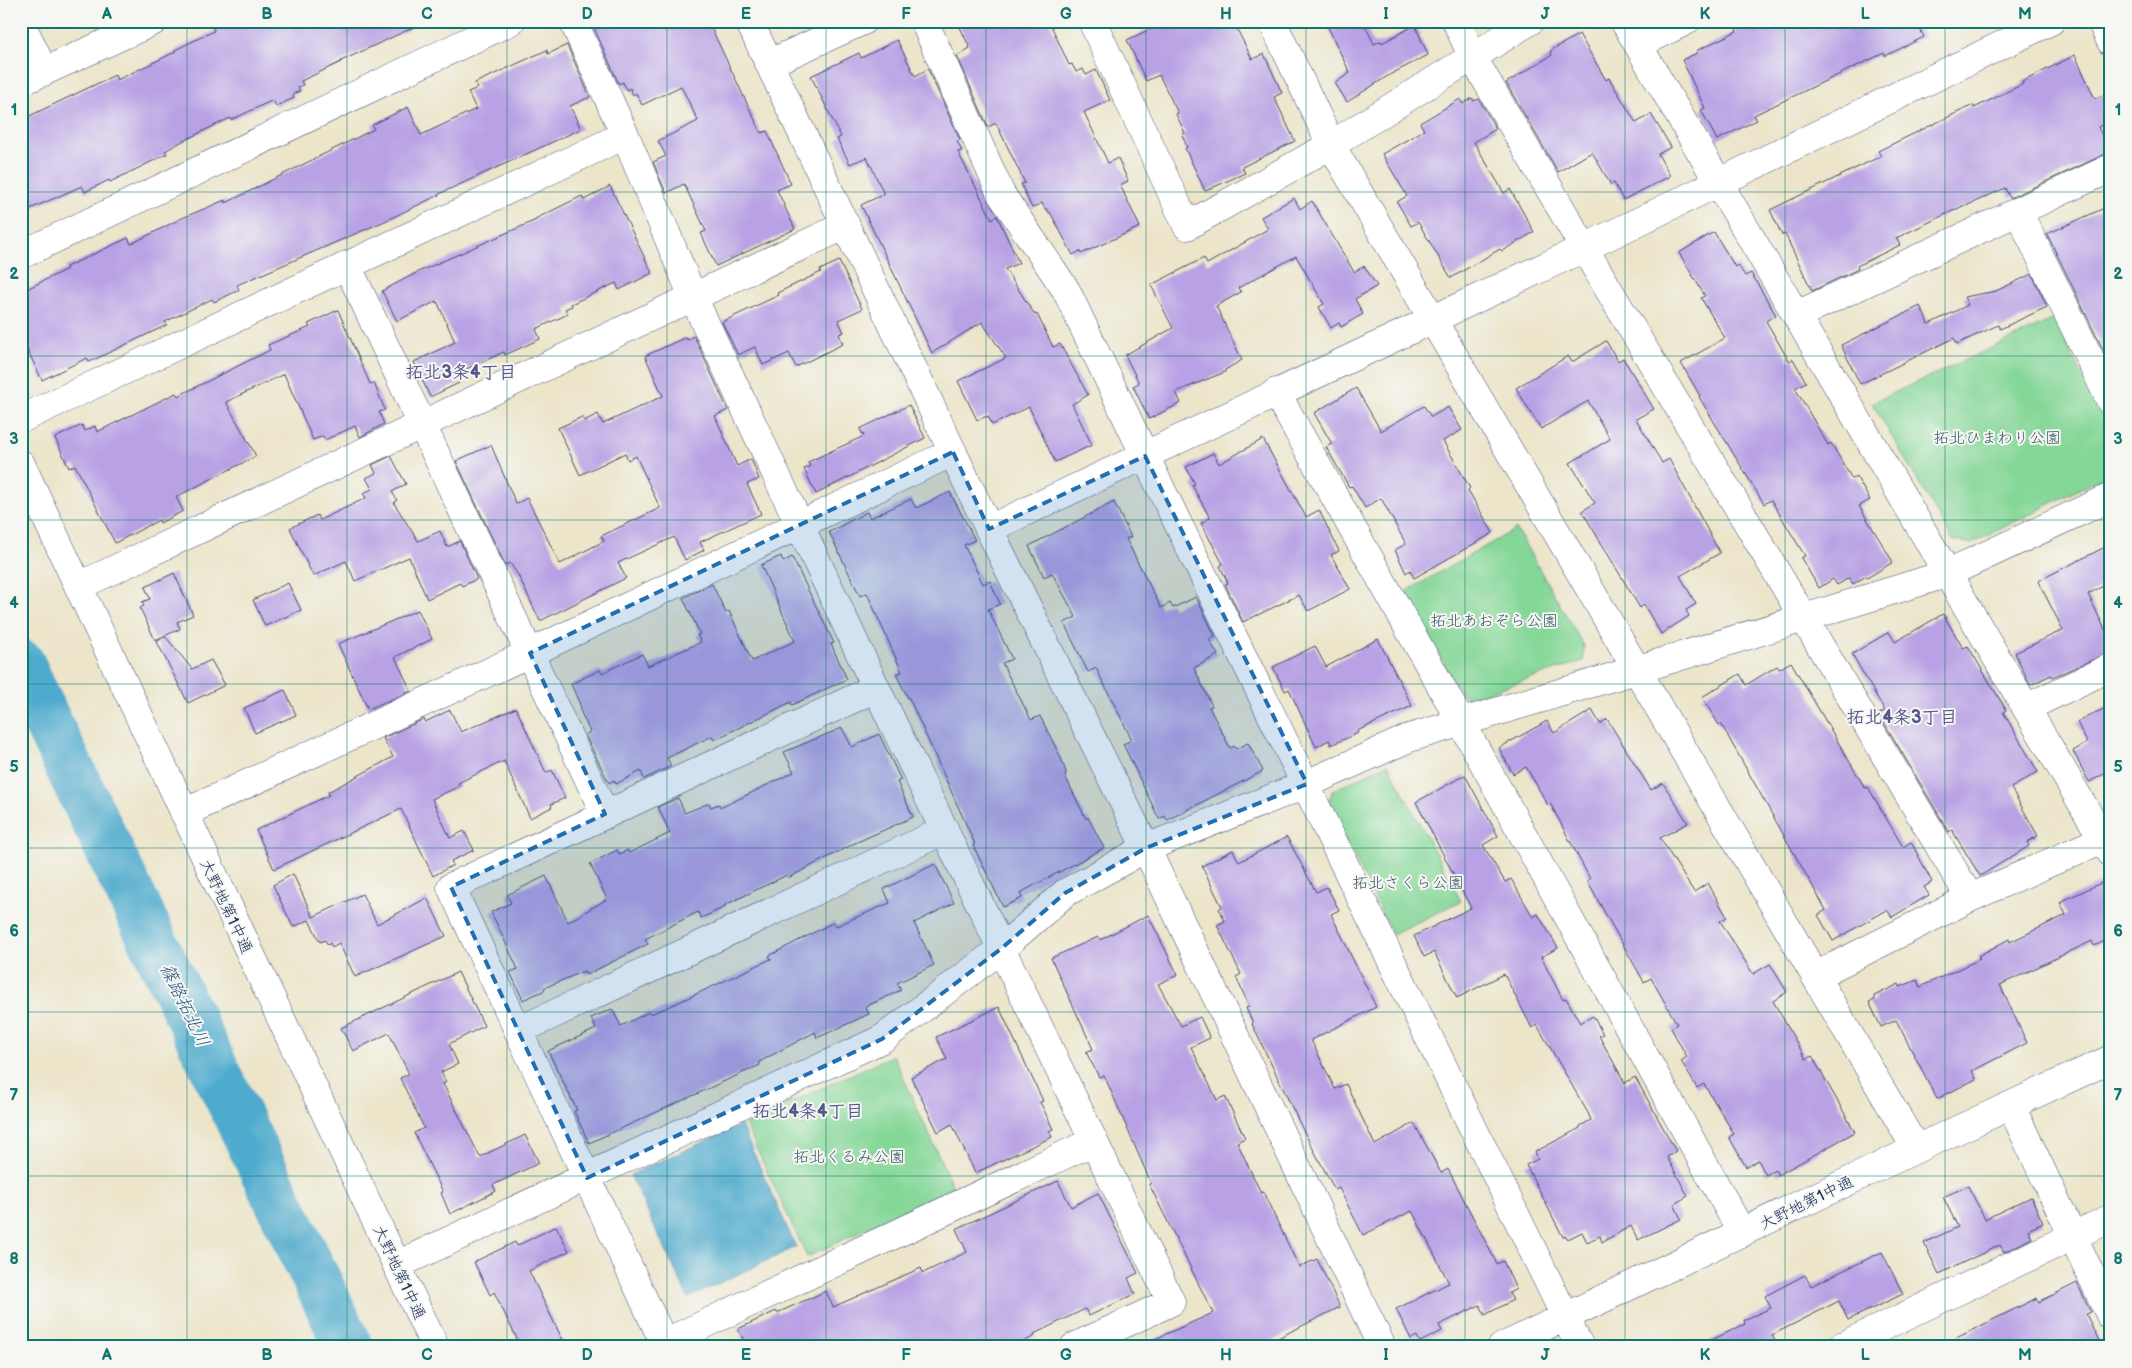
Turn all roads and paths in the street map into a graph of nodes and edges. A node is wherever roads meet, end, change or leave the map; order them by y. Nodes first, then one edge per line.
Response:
1 (154, 21) edge
2 (511, 21) edge
3 (573, 21) edge
4 (749, 21) edge
5 (863, 21) edge
6 (924, 21) edge
7 (1092, 21) edge
8 (1272, 21) edge
9 (1456, 21) edge
10 (1530, 21) edge
11 (1624, 21) edge
12 (1686, 21) edge
13 (2051, 21) edge
14 (2101, 21) edge
15 (21, 22) edge
16 (2111, 42) edge
17 (1638, 45) junction
18 (1472, 56) junction
19 (770, 64) junction
20 (33, 77) edge
21 (625, 135) junction
22 (1330, 145) junction
23 (2111, 168) edge
24 (1719, 183) junction
25 (2018, 211) junction
26 (846, 225) junction
27 (1584, 248) junction
28 (21, 255) edge
29 (347, 265) junction
30 (694, 297) junction
31 (1797, 315) junction
32 (1432, 320) junction
33 (1276, 392) junction
34 (2111, 402) edge
35 (21, 419) edge
36 (422, 426) junction
37 (953, 452) junction
38 (1145, 456) junction
39 (21, 464) edge
40 (2111, 497) edge
41 (800, 524) junction
42 (989, 529) junction
43 (1946, 574) junction
44 (79, 586) junction
45 (1804, 618) junction
46 (530, 653) junction
47 (2111, 668) edge
48 (1636, 670) junction
49 (876, 688) junction
50 (2026, 708) junction
51 (1462, 722) junction
52 (1307, 784) junction
53 (184, 813) junction
54 (605, 814) junction
55 (946, 830) junction
56 (2107, 846) edge
57 (1146, 848) junction
58 (1970, 898) junction
59 (1002, 948) junction
60 (1815, 976) junction
61 (518, 1031) junction
62 (2111, 1059) edge
63 (2011, 1106) junction
64 (1094, 1141) junction
65 (1916, 1149) junction
66 (587, 1178) junction
67 (2111, 1218) edge
68 (1742, 1233) junction
69 (2072, 1237) junction
70 (397, 1265) junction
71 (1565, 1316) junction
72 (2111, 1317) edge
73 (1088, 1344) edge
74 (665, 1345) edge
75 (435, 1347) edge
76 (1382, 1347) edge
77 (1502, 1347) edge
78 (1580, 1347) edge
79 (1840, 1347) edge

1 - 20 street
2 - 28 street
3 - 21 street
4 - 19 street
5 - 19 street
6 - 38 street
7 - 22 street
8 - 22 street
9 - 18 street
10 - 18 street
11 - 17 street
12 - 17 street
13 - 24 street
14 - 16 street
15 - 20 street
17 - 24 street
18 - 22 street
18 - 27 street
19 - 26 street
21 - 29 street
21 - 30 street
22 - 32 street
23 - 25 street
24 - 27 street
24 - 31 street
25 - 31 street
25 - 34 street
26 - 30 street
26 - 37 street
27 - 32 street
27 - 45 street
29 - 35 street
29 - 36 street
30 - 36 street
30 - 41 street
31 - 43 street
32 - 33 street
32 - 48 street
33 - 38 street
33 - 51 street
36 - 44 street
36 - 46 street
37 - 41 street
37 - 42 street
38 - 42 street
38 - 52 street
39 - 44 street, 大野地第1中通
40 - 43 street
41 - 46 street
41 - 49 street
42 - 57 street
43 - 45 street
43 - 50 street
44 - 53 street, 大野地第1中通
45 - 48 street
45 - 58 street
46 - 53 street
46 - 54 street
47 - 50 street
48 - 51 street
48 - 60 street
49 - 54 street
49 - 55 street
50 - 56 street
51 - 52 street
51 - 68 street
52 - 57 street
52 - 71 street
53 - 70 street, 大野地第1中通
54 - 61 street
55 - 59 street
55 - 61 street
56 - 58 street
57 - 59 street
57 - 76 street
58 - 60 street
59 - 64 street
59 - 66 street
60 - 65 street
61 - 66 street
62 - 63 street, 大野地第1中通
63 - 65 street, 大野地第1中通
63 - 69 street
64 - 73 street
64 - 74 street
65 - 68 street, 大野地第1中通
66 - 70 street
66 - 74 street
67 - 69 street
68 - 71 street, 大野地第1中通
69 - 72 street
69 - 79 street
70 - 75 street, 大野地第1中通
71 - 77 street, 大野地第1中通
71 - 78 street

